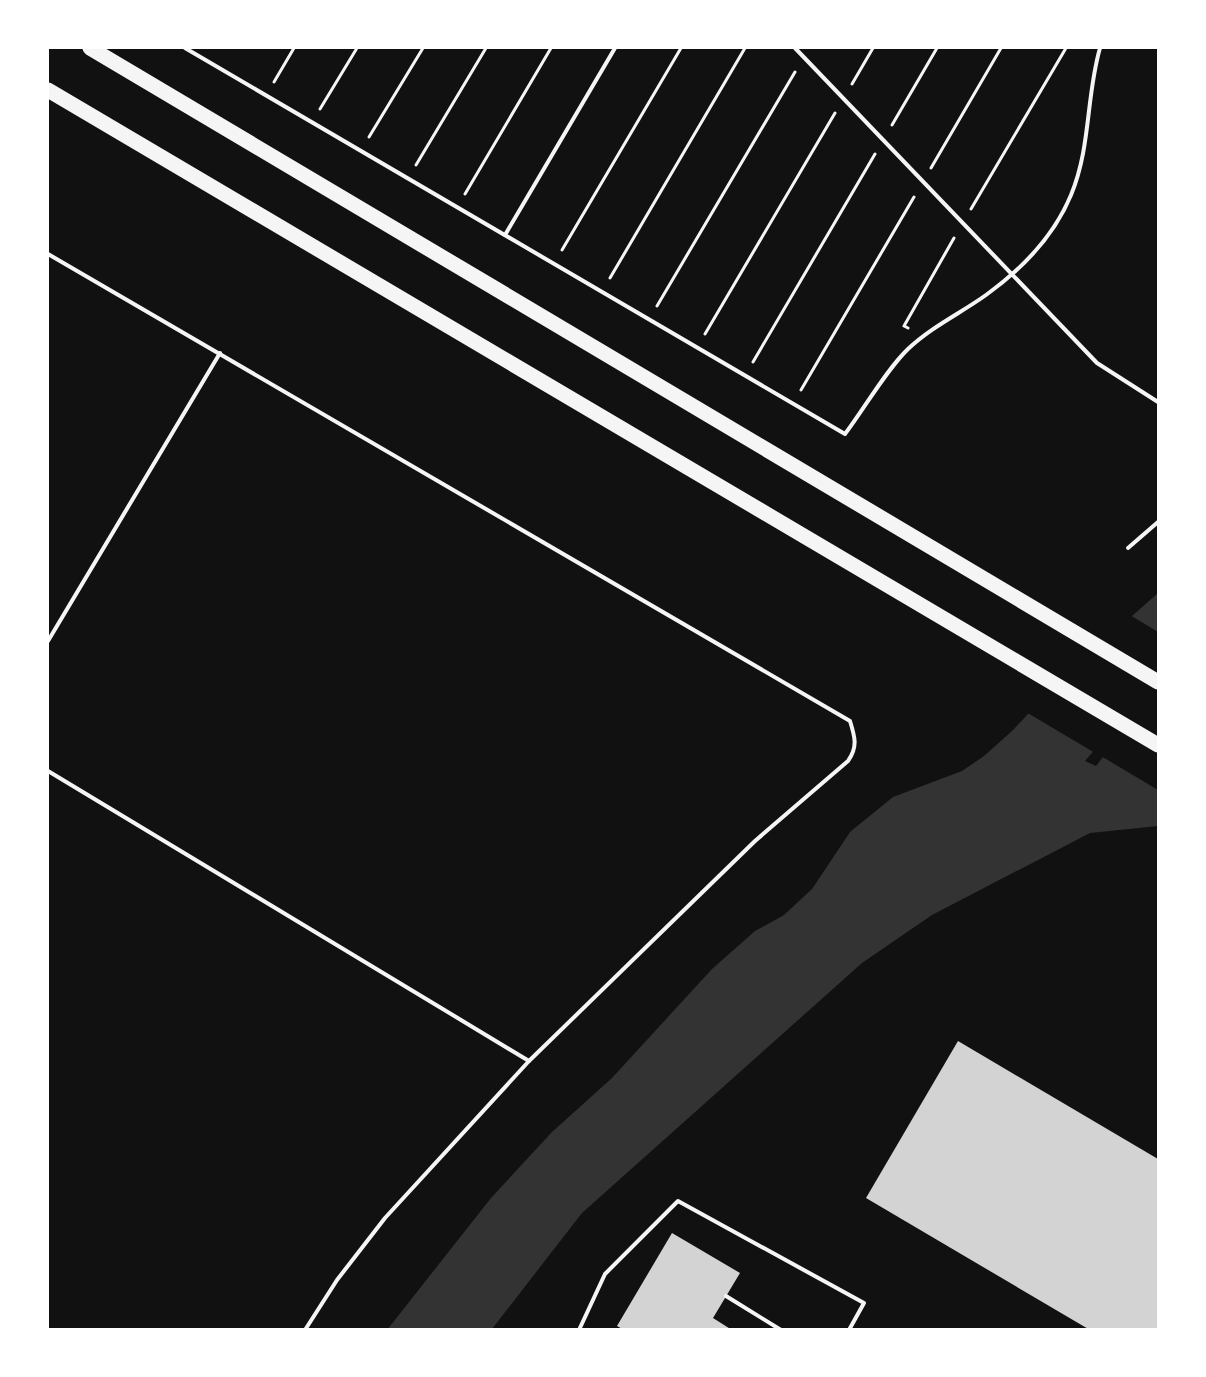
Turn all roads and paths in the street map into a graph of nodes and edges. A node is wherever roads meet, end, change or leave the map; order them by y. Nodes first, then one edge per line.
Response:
1 (90, 48) edge
2 (185, 48) edge
3 (294, 48) edge
4 (356, 48) edge
5 (423, 48) edge
6 (486, 48) edge
7 (551, 48) edge
8 (615, 48) edge
9 (681, 48) edge
10 (745, 48) edge
11 (795, 48) edge
12 (873, 48) edge
13 (937, 48) edge
14 (1001, 48) edge
15 (1066, 48) edge
16 (1100, 48) edge
17 (804, 56) junction
18 (48, 90) edge
19 (266, 95) junction
20 (844, 97) junction
21 (312, 122) junction
22 (884, 139) junction
23 (362, 151) junction
24 (409, 179) junction
25 (924, 180) junction
26 (457, 207) junction
27 (964, 221) junction
28 (505, 235) junction
29 (48, 254) edge
30 (554, 264) junction
31 (1013, 273) junction
32 (602, 292) junction
33 (650, 320) junction
34 (924, 337) junction
35 (697, 348) junction
36 (220, 354) junction
37 (745, 375) junction
38 (1158, 402) edge
39 (793, 404) junction
40 (1158, 522) edge
41 (1128, 548) dead end
42 (48, 641) edge
43 (1158, 682) edge
44 (1158, 745) edge
45 (48, 771) edge
46 (529, 1061) junction
47 (726, 1296) dead end
48 (305, 1330) edge
49 (579, 1330) edge
50 (781, 1330) edge
51 (849, 1330) edge

1 - 43 highway
2 - 19 lane
3 - 19 path
4 - 21 path
5 - 23 path
6 - 24 path
7 - 26 path
8 - 28 lane
9 - 30 path
10 - 32 path
11 - 17 lane
12 - 20 path
13 - 22 path
14 - 25 path
15 - 27 path
16 - 31 lane
17 - 20 lane
17 - 33 path
18 - 44 highway
19 - 21 lane
20 - 22 lane
20 - 35 path
21 - 23 lane
22 - 25 lane
22 - 37 path
23 - 24 lane
24 - 26 lane
25 - 27 lane
25 - 39 path
26 - 28 lane
27 - 31 lane
27 - 34 path
28 - 30 lane
29 - 36 lane
30 - 32 lane
31 - 34 lane
31 - 38 lane
32 - 33 lane
33 - 35 lane
34 - 39 lane
35 - 37 lane
36 - 42 lane
36 - 46 lane
37 - 39 lane
40 - 41 lane
45 - 46 lane
46 - 48 lane
47 - 50 lane
49 - 51 lane

